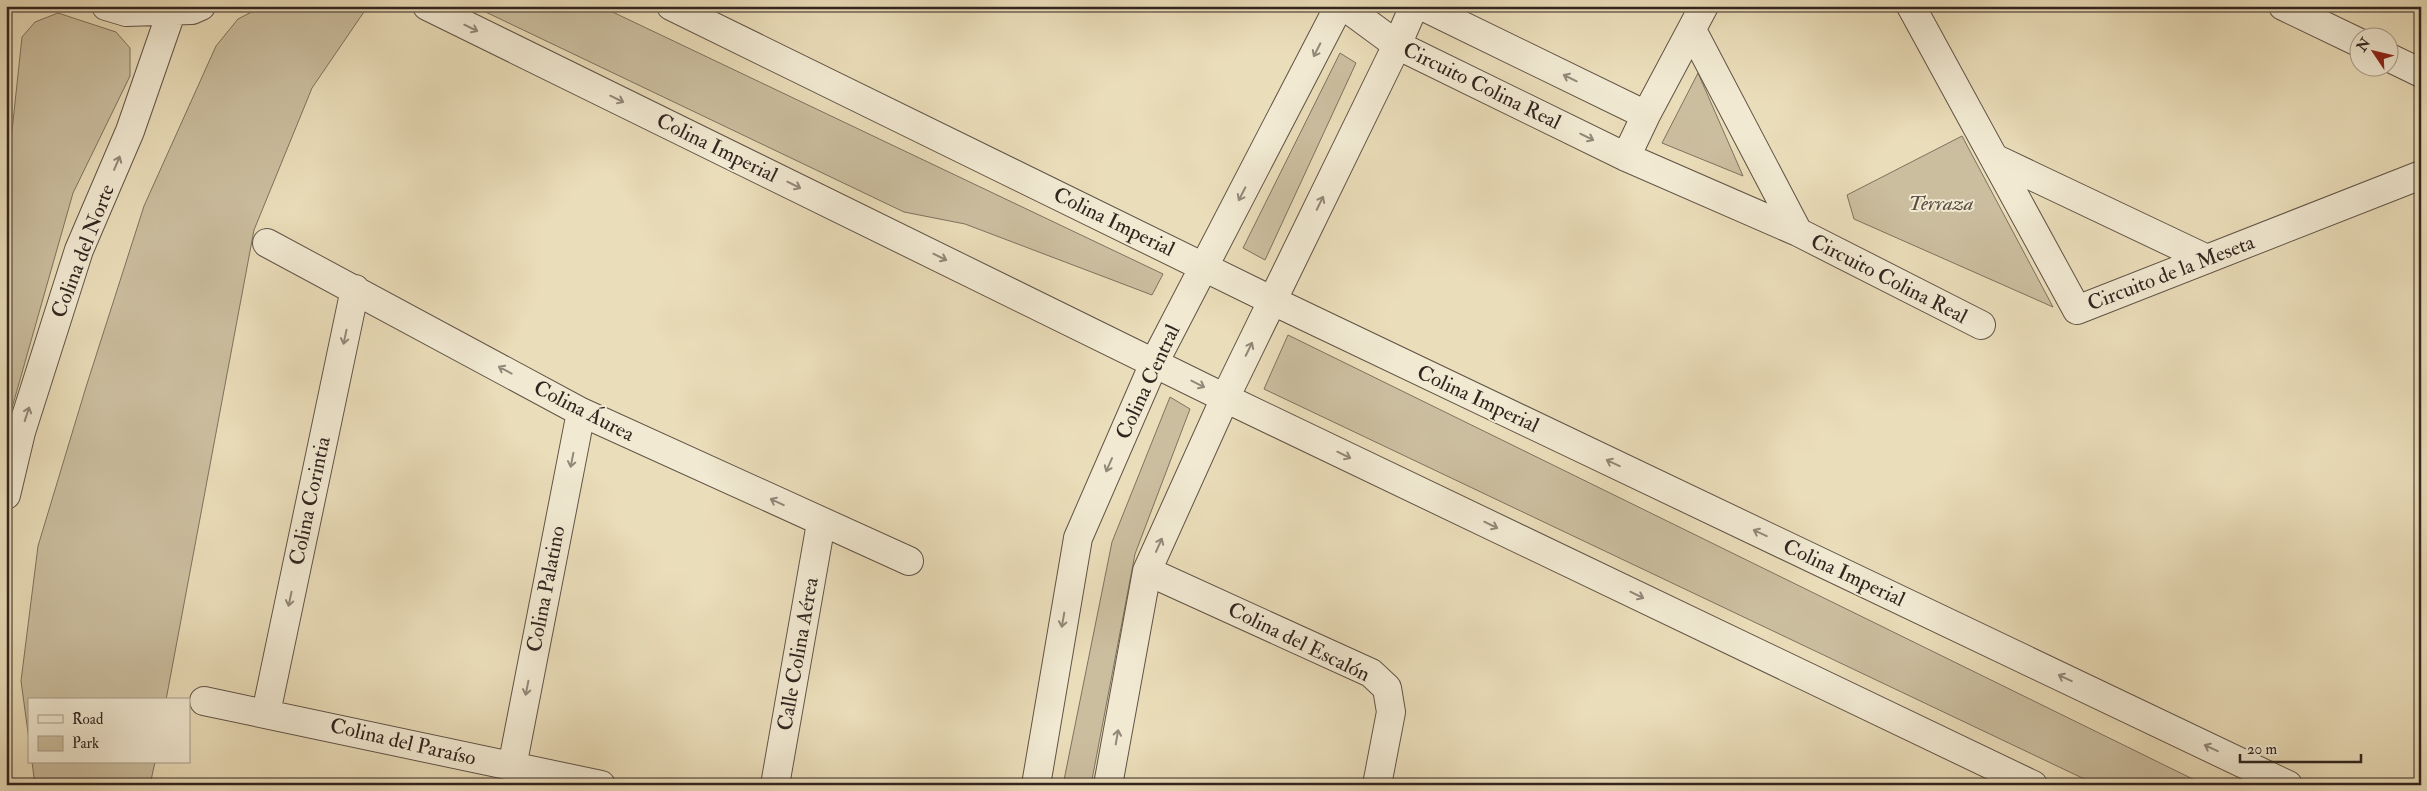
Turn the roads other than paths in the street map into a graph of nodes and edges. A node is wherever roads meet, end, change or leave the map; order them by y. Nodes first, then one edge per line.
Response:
1 (106, 6) edge
2 (202, 6) edge
3 (427, 6) edge
4 (672, 6) edge
5 (1339, 6) edge
6 (1344, 6) edge
7 (1414, 6) edge
8 (1422, 6) edge
9 (1704, 6) edge
10 (1911, 6) edge
11 (2283, 6) edge
12 (172, 10) junction
13 (1692, 30) junction
14 (2350, 38) edge
15 (1398, 45) junction
16 (2400, 63) edge
17 (2421, 73) edge
18 (1646, 115) junction
19 (1626, 157) junction
20 (1994, 158) junction
21 (2421, 175) edge
22 (1798, 232) junction
23 (267, 243) dead end
24 (2207, 259) junction
25 (1204, 266) junction
26 (354, 289) junction
27 (1273, 301) junction
28 (1981, 325) dead end
29 (1155, 361) junction
30 (1225, 398) junction
31 (581, 412) junction
32 (6, 495) edge
33 (821, 523) junction
34 (909, 562) dead end
35 (1147, 571) junction
36 (204, 701) dead end
37 (266, 714) junction
38 (512, 767) junction
39 (1384, 782) edge
40 (2276, 782) edge
41 (600, 785) edge
42 (775, 785) edge
43 (1036, 785) edge
44 (1108, 785) edge
45 (2033, 785) edge

1 - 12 street
2 - 12 street
3 -> 29 street, Colina Imperial
4 - 25 street, Colina Imperial
5 -> 25 street, Colina Central
6 - 15 street, Circuito Colina Real
7 - 15 street
18 -> 8 street
9 - 13 street
10 - 20 street, Circuito de la Meseta
11 - 14 street
32 -> 12 street, Colina del Norte
13 - 18 street
13 - 22 street, Circuito Colina Real
15 -> 19 street, Circuito Colina Real
27 -> 15 street
16 - 17 street
18 - 19 street
19 - 22 street, Circuito Colina Real
20 - 24 street
20 - 24 street, Circuito de la Meseta
21 - 24 street, Circuito de la Meseta
22 - 28 street, Circuito Colina Real
23 - 26 street, Colina Áurea
25 - 27 street, Colina Imperial
25 - 29 street, Colina Central
31 -> 26 street, Colina Áurea
26 -> 37 street, Colina Corintia
30 -> 27 street
40 -> 27 street, Colina Imperial
29 -> 30 street, Colina Imperial
29 -> 43 street, Colina Central
35 -> 30 street
30 -> 45 street, Colina Imperial
33 -> 31 street, Colina Áurea
31 -> 38 street, Colina Palatino
33 - 34 street, Colina Áurea
33 - 42 street, Calle Colina Aérea
35 - 39 street, Colina del Escalón
44 -> 35 street
36 - 37 street, Colina del Paraíso
37 - 38 street, Colina del Paraíso
38 - 41 street, Colina del Paraíso

